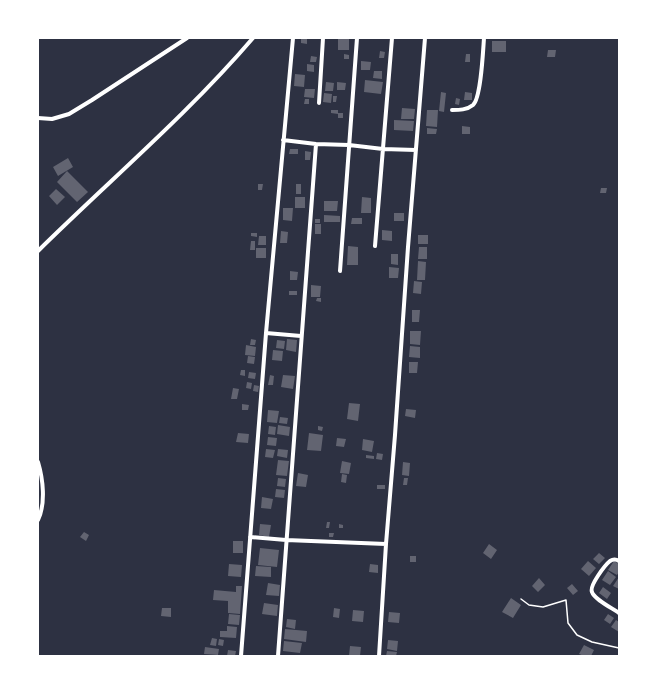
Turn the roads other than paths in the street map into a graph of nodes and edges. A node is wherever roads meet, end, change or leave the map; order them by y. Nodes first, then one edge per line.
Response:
1 (187, 38) edge
2 (253, 38) edge
3 (293, 38) edge
4 (323, 38) edge
5 (357, 38) edge
6 (392, 38) edge
7 (425, 38) edge
8 (484, 38) edge
9 (318, 103) dead end
10 (452, 110) dead end
11 (38, 118) edge
12 (283, 140) junction
13 (316, 144) junction
14 (349, 145) junction
15 (383, 149) junction
16 (416, 150) junction
17 (375, 246) dead end
18 (38, 251) edge
19 (340, 272) dead end
20 (266, 333) junction
21 (301, 336) junction
22 (38, 462) edge
23 (38, 520) edge
24 (250, 537) junction
25 (286, 540) junction
26 (386, 544) junction
27 (619, 560) edge
28 (619, 612) edge
29 (241, 656) edge
30 (278, 656) edge
31 (379, 656) edge

1 - 11 street
2 - 18 street
3 - 12 street
4 - 9 street
5 - 14 street
6 - 15 street
7 - 16 street
8 - 10 street
12 - 13 street
12 - 20 street
13 - 14 street
13 - 21 street
14 - 15 street
14 - 19 street
15 - 16 street
15 - 17 street
16 - 26 street
20 - 21 street
20 - 24 street
21 - 25 street
22 - 23 street
24 - 25 street
24 - 29 street
25 - 26 street
25 - 30 street
26 - 31 street
27 - 28 street

